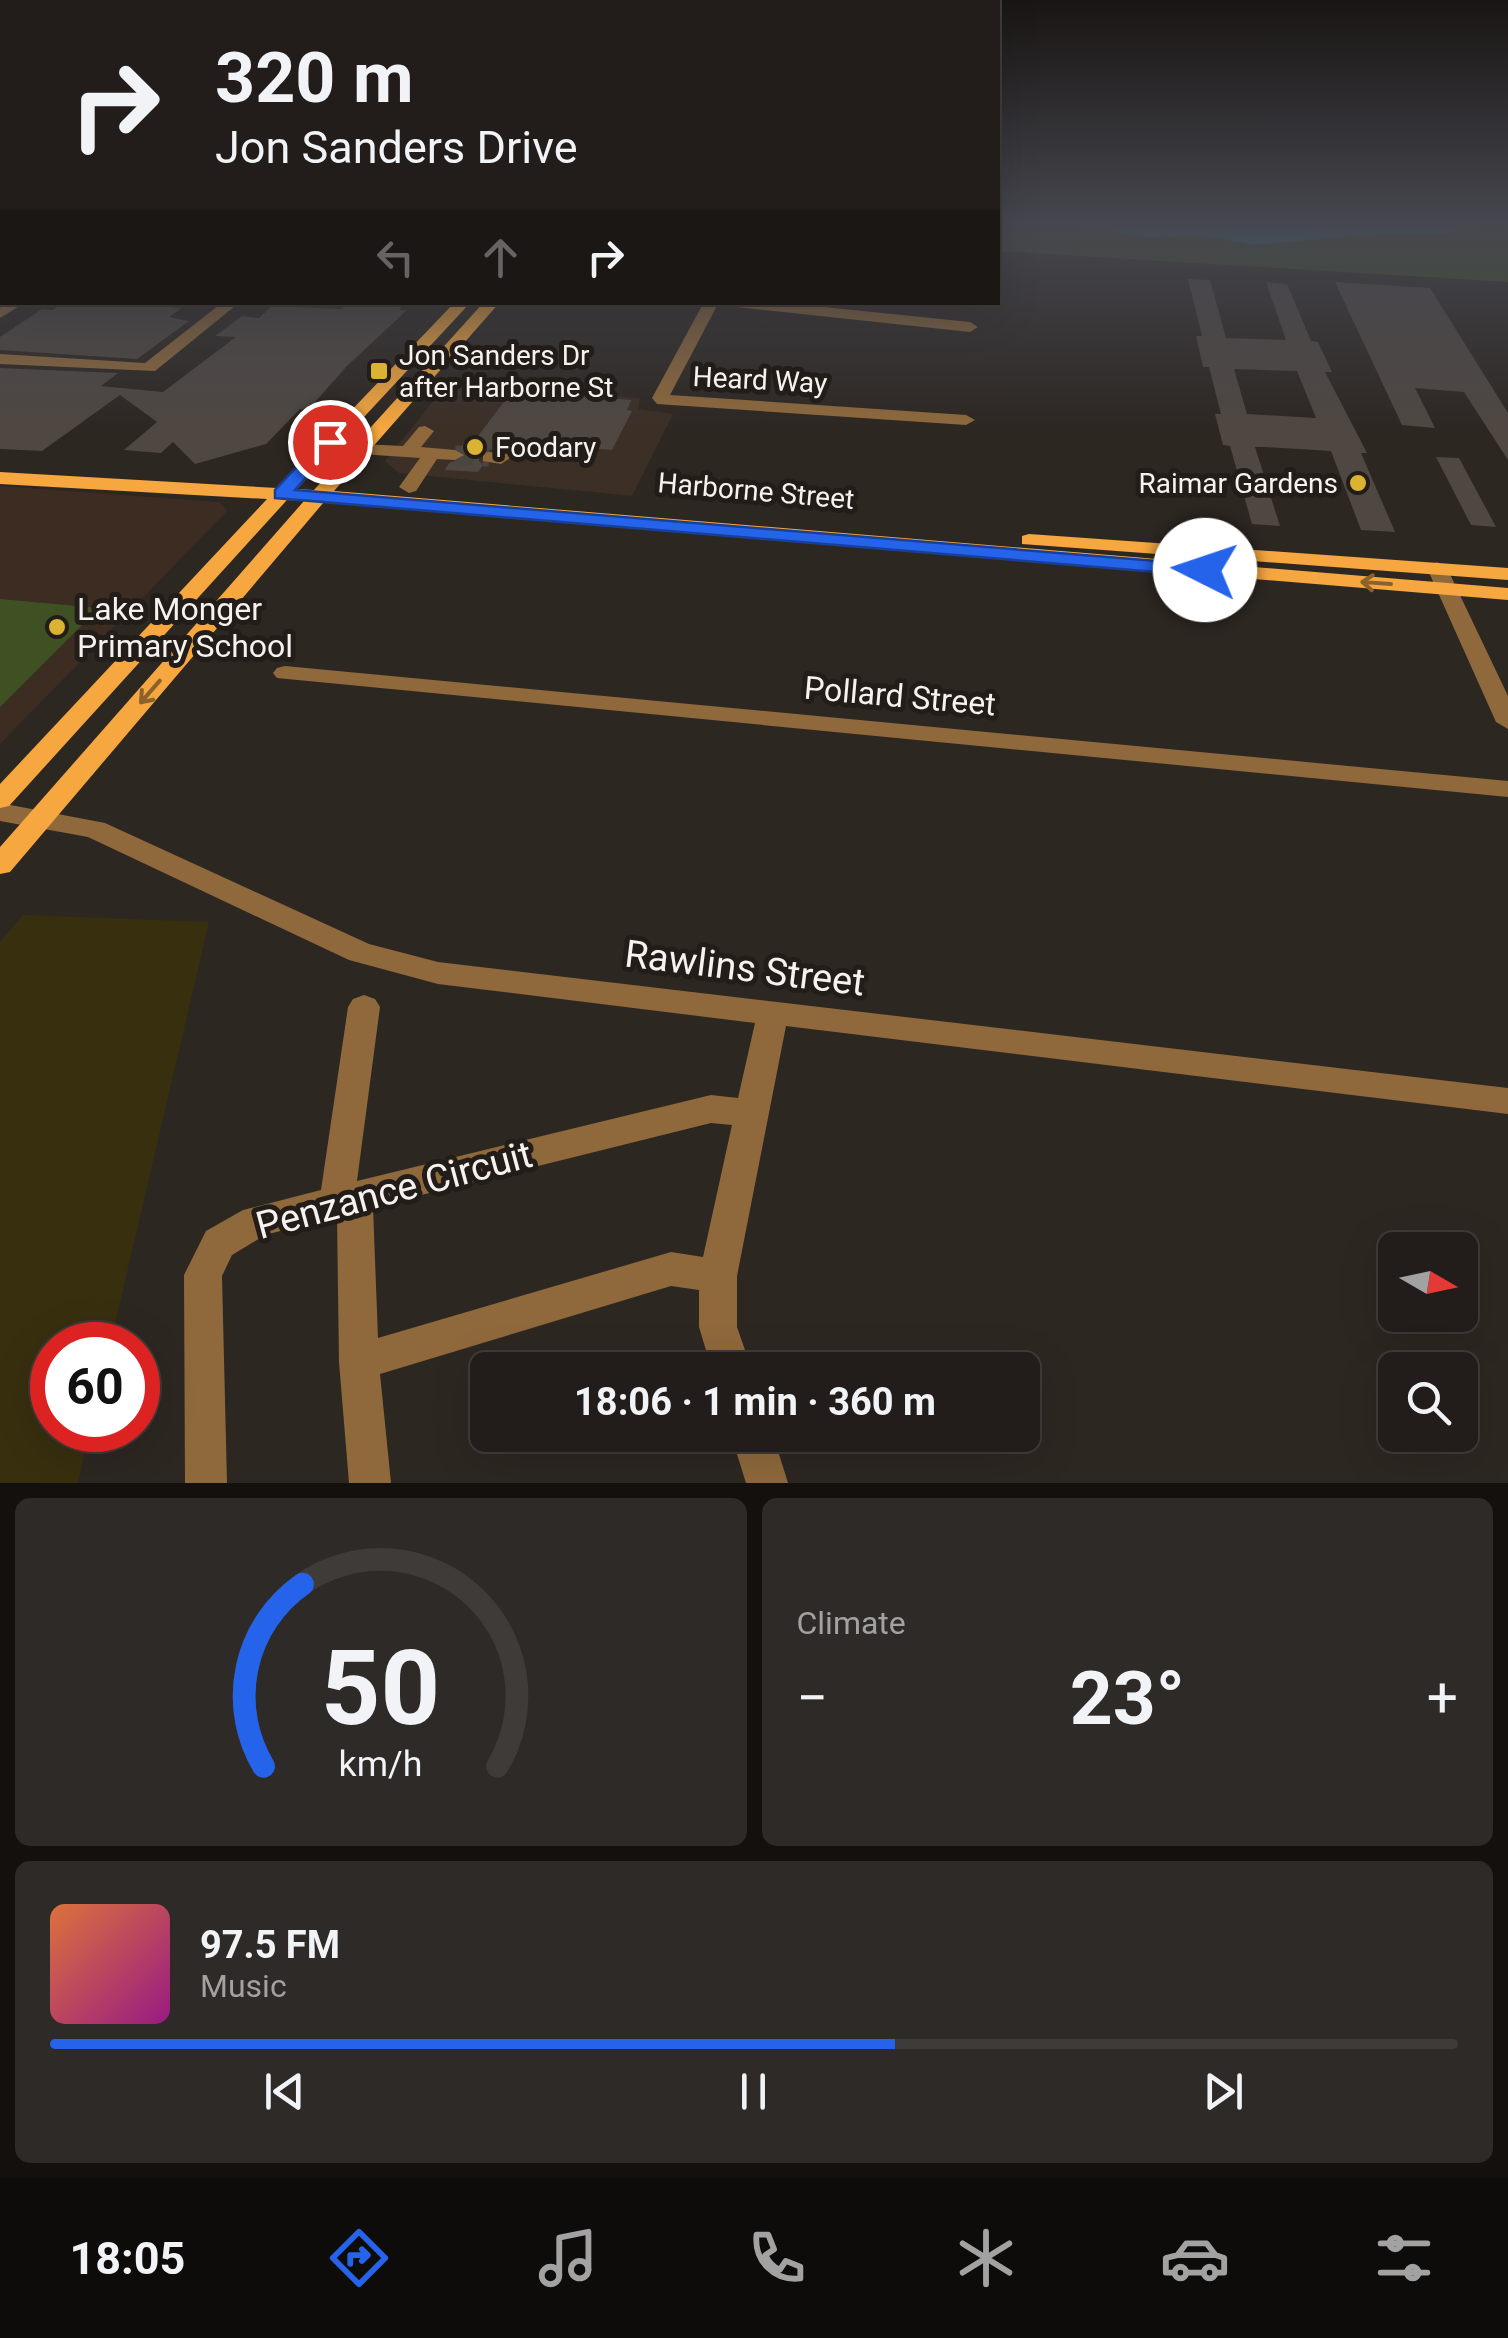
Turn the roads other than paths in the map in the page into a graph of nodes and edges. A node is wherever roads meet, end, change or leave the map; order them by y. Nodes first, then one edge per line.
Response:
1 (228, 305) edge
2 (489, 305) edge
3 (710, 305) edge
4 (755, 305) edge
5 (893, 305) edge
6 (452, 311) edge
7 (886, 319) junction
8 (970, 327) dead end
9 (0, 358) edge
10 (966, 420) dead end
11 (425, 431) dead end
12 (360, 449) junction
13 (408, 452) junction
14 (432, 454) junction
15 (455, 455) tunnel mouth
16 (0, 469) edge
17 (0, 478) edge
18 (288, 487) junction
19 (326, 489) junction
20 (224, 492) junction
21 (406, 494) junction
22 (288, 534) junction
23 (222, 558) junction
24 (1508, 574) edge
25 (1442, 578) junction
26 (1508, 594) edge
27 (285, 674) dead end
28 (1508, 722) edge
29 (1508, 789) edge
30 (0, 800) edge
31 (0, 812) edge
32 (41, 817) junction
33 (0, 865) edge
34 (364, 1007) dead end
35 (773, 1011) junction
36 (1508, 1100) edge
37 (750, 1113) junction
38 (346, 1198) junction
39 (718, 1276) junction
40 (726, 1352) edge
41 (359, 1362) junction
42 (757, 1452) edge
43 (206, 1483) edge
44 (370, 1483) edge
45 (767, 1483) edge

1 - 9 street
2 - 12 main road
3 - 10 street, Heard Way
4 - 7 street
5 - 7 street
6 - 18 main road
7 - 8 street
11 - 13 street
12 - 13 street
12 - 19 main road
13 - 14 street
14 - 15 street
14 - 21 street
16 - 18 main road, Harborne Street
17 - 20 main road, Harborne Street
18 - 19 main road, Harborne Street
18 - 20 main road, Harborne Street
18 - 23 main road
19 - 21 main road, Harborne Street
19 - 22 main road
20 - 23 main road
21 - 22 main road
21 - 25 main road, Harborne Street
22 -> 32 main road
23 - 30 main road
24 - 25 main road, Harborne Street
25 - 26 main road, Harborne Street
25 - 28 street
27 - 29 street, Pollard Street
31 - 32 street, Rawlins Street
32 - 33 main road
32 - 35 street, Rawlins Street
34 - 38 street
35 - 36 street, Rawlins Street
35 - 37 street
37 - 38 street, Penzance Circuit
37 - 39 street
38 - 41 street
38 - 43 street, Penzance Circuit
39 - 40 street
39 - 41 street
41 - 44 street
42 - 45 street

